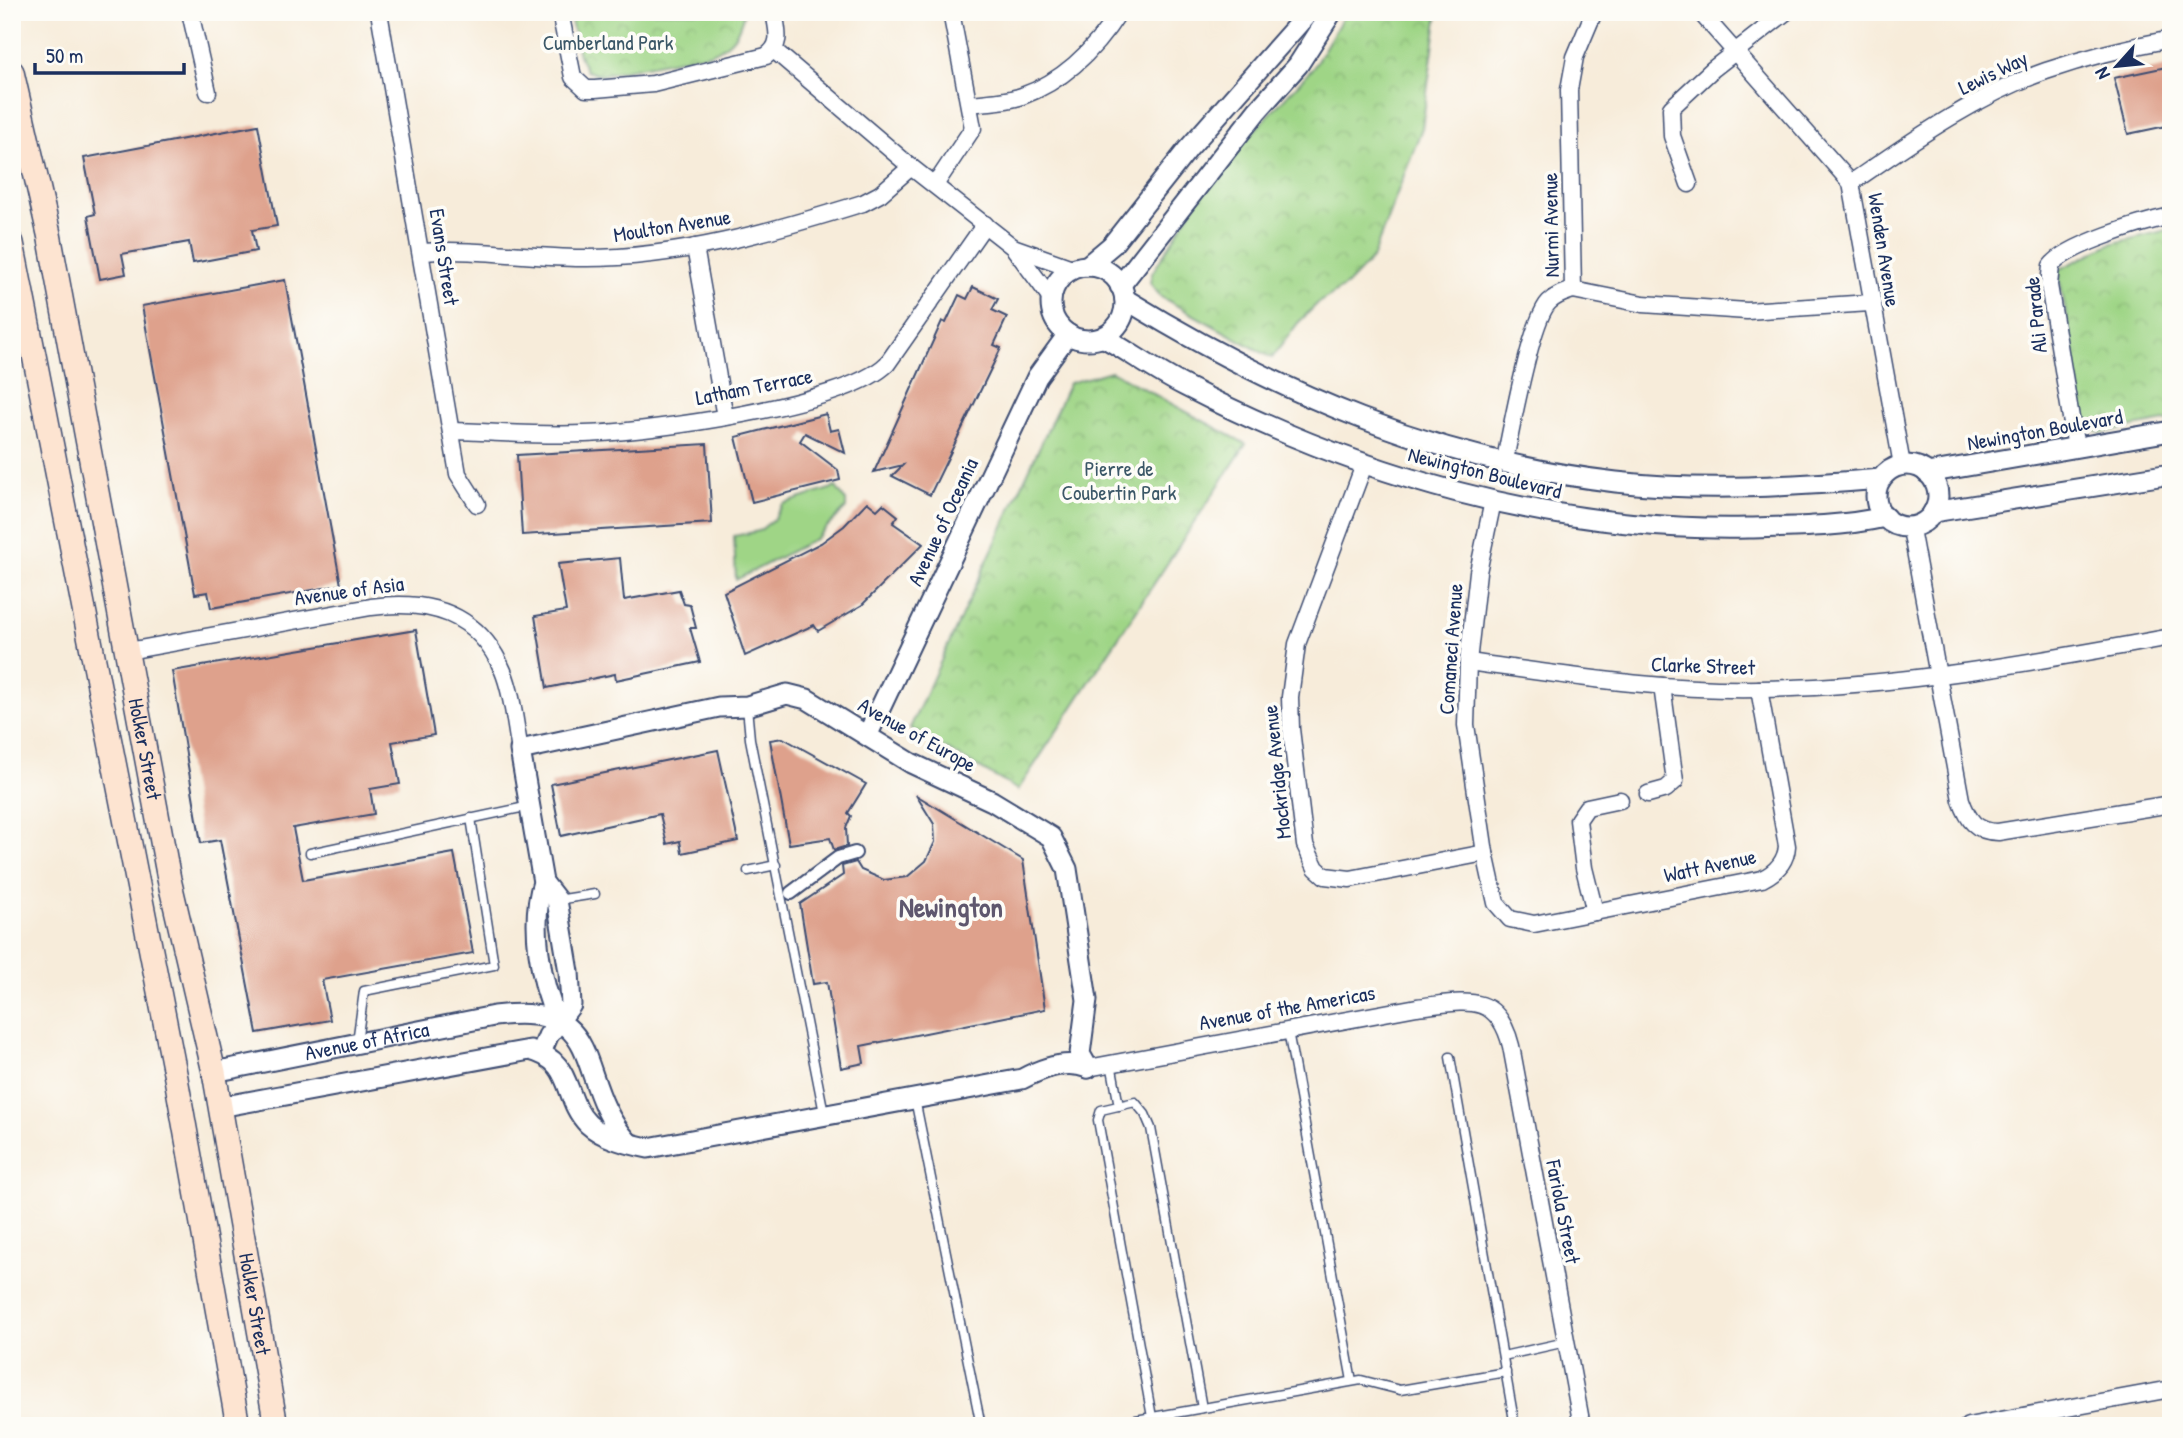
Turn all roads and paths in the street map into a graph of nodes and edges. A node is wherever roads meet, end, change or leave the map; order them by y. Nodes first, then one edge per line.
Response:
1 (190, 12) edge
2 (379, 12) edge
3 (560, 12) edge
4 (774, 12) edge
5 (951, 12) edge
6 (1119, 12) edge
7 (1309, 12) edge
8 (1332, 12) edge
9 (1594, 12) edge
10 (1700, 12) edge
11 (1786, 12) edge
12 (2171, 39) edge
13 (775, 51) junction
14 (1737, 51) junction
15 (12, 72) edge
16 (208, 92) dead end
17 (969, 104) junction
18 (911, 167) junction
19 (1851, 183) junction
20 (1689, 184) dead end
21 (935, 185) junction
22 (2171, 216) edge
23 (985, 224) junction
24 (12, 243) edge
25 (695, 247) junction
26 (1013, 247) junction
27 (422, 252) junction
28 (1081, 267) junction
29 (1573, 290) junction
30 (1122, 293) junction
31 (1051, 298) junction
32 (1870, 303) junction
33 (62, 309) junction
34 (19, 316) edge
35 (1068, 334) junction
36 (1103, 337) junction
37 (725, 417) junction
38 (451, 430) junction
39 (2171, 431) edge
40 (2076, 448) junction
41 (1505, 460) junction
42 (1364, 465) junction
43 (1902, 465) junction
44 (1927, 473) junction
45 (2171, 474) edge
46 (1881, 479) junction
47 (1493, 501) junction
48 (477, 504) dead end
49 (1933, 512) junction
50 (1885, 517) junction
51 (1910, 528) junction
52 (2171, 637) edge
53 (128, 651) junction
54 (1468, 662) junction
55 (1938, 674) junction
56 (1662, 686) junction
57 (1759, 689) junction
58 (747, 706) junction
59 (868, 734) junction
60 (520, 750) junction
61 (1648, 794) dead end
62 (1620, 800) dead end
63 (2171, 804) edge
64 (530, 806) junction
65 (471, 818) junction
66 (310, 853) dead end
67 (855, 853) dead end
68 (1485, 853) junction
69 (776, 866) junction
70 (748, 871) dead end
71 (543, 882) junction
72 (791, 893) dead end
73 (595, 894) dead end
74 (557, 900) junction
75 (1595, 912) junction
76 (1510, 919) joint
77 (1493, 1010) joint
78 (558, 1021) junction
79 (1287, 1031) junction
80 (1080, 1042) junction
81 (357, 1044) junction
82 (541, 1053) junction
83 (1450, 1057) dead end
84 (1111, 1063) junction
85 (1057, 1066) junction
86 (1088, 1068) junction
87 (214, 1072) junction
88 (176, 1078) junction
89 (1022, 1079) junction
90 (915, 1099) junction
91 (1119, 1106) junction
92 (220, 1107) junction
93 (182, 1114) junction
94 (825, 1116) junction
95 (631, 1145) junction
96 (1566, 1342) junction
97 (1503, 1356) junction
98 (1506, 1372) junction
99 (1352, 1381) junction
100 (2171, 1389) edge
101 (1202, 1408) junction
102 (1152, 1417) junction
103 (238, 1426) edge
104 (276, 1426) edge
105 (981, 1426) edge
106 (1102, 1426) edge
107 (1515, 1426) edge
108 (1582, 1426) edge
109 (1968, 1426) edge

1 - 16 street
2 - 27 street, Evans Street
3 - 13 street
4 - 13 street
5 - 17 street
6 - 17 street
7 - 28 street
8 - 30 street
9 - 29 street, Nurmi Avenue
10 - 14 street, Wenden Avenue
11 - 14 street
12 - 19 street, Lewis Way
13 - 18 street
14 - 19 street, Wenden Avenue
14 - 20 street
15 - 33 main road, Holker Street
17 - 21 street
18 - 21 street
18 - 25 street, Moulton Avenue
19 - 32 street, Wenden Avenue
21 - 23 street
22 - 40 street, Ali Parade
23 - 26 street
23 - 37 street, Latham Terrace
24 - 34 main road, Holker Street
25 - 27 street, Moulton Avenue
25 - 37 street
26 - 28 street
26 - 31 street
27 - 38 street, Evans Street
28 - 30 street
28 - 31 street
29 - 32 street
29 - 41 street, Nurmi Avenue
30 - 36 street
30 - 41 street, Newington Boulevard
31 - 35 street
32 - 43 street, Wenden Avenue
33 - 34 main road
33 - 53 main road, Holker Street
34 - 88 main road, Holker Street
35 - 36 street
35 - 59 street, Avenue of Oceania
36 - 42 street, Newington Boulevard
37 - 38 street, Latham Terrace
38 - 48 street, Evans Street
39 - 40 street, Newington Boulevard
40 - 44 street, Newington Boulevard
41 - 46 street, Newington Boulevard
42 - 47 street, Newington Boulevard
42 - 68 street, Mockridge Avenue
43 - 44 street
43 - 46 street
44 - 49 street
45 - 49 street
46 - 50 street
47 - 50 street, Newington Boulevard
47 - 54 street, Comaneci Avenue
49 - 51 street
50 - 51 street
51 - 55 street
52 - 55 street, Clarke Street
53 - 60 street, Avenue of Asia
53 - 87 main road, Holker Street
54 - 56 street, Clarke Street
54 - 68 street, Comaneci Avenue
55 - 57 street, Clarke Street
55 - 63 street
56 - 57 street, Clarke Street
56 - 61 street
57 - 75 street, Watt Avenue
58 - 59 street, Avenue of Europe
58 - 60 street, Avenue of Europe
58 - 69 lane
59 - 80 street, Avenue of Europe
60 - 64 street, Avenue of Asia
62 - 75 street
64 - 65 lane
64 - 71 street, Avenue of Asia
65 - 66 lane
65 - 81 lane
67 - 72 street
68 - 76 street, Comaneci Avenue
69 - 70 lane
69 - 94 lane
71 - 74 street, Avenue of Asia
71 - 78 street, Avenue of Asia
73 - 74 lane
74 - 78 street, Avenue of Asia
75 - 76 street, Watt Avenue
77 - 79 street, Avenue of the Americas
77 - 96 street, Fariola Street
78 - 81 street, Avenue of Africa
78 - 82 street, Avenue of Asia
78 - 95 street
79 - 84 street, Avenue of the Americas
79 - 99 lane
80 - 85 street
80 - 86 street, Avenue of Europe
81 - 87 street, Avenue of Africa
82 - 92 street, Avenue of Africa
82 - 95 street, Avenue of the Americas
83 - 97 lane
84 - 86 street, Avenue of the Americas
84 - 91 lane
85 - 86 street, Avenue of the Americas
85 - 89 street, Avenue of the Americas
86 - 89 street, Avenue of the Americas
87 - 88 main road, Avenue of Africa
87 - 92 main road, Holker Street
88 - 93 main road, Holker Street
89 - 90 street, Avenue of the Americas
90 - 94 street, Avenue of the Americas
90 - 105 lane
91 - 101 lane
91 - 102 lane
92 - 93 main road, Avenue of Africa
92 - 104 main road, Holker Street
93 - 103 main road, Holker Street
94 - 95 street, Avenue of the Americas
96 - 97 lane
96 - 108 street, Fariola Street
97 - 98 lane
98 - 99 lane
98 - 107 lane
99 - 101 lane
100 - 109 street
101 - 102 lane
102 - 106 lane

